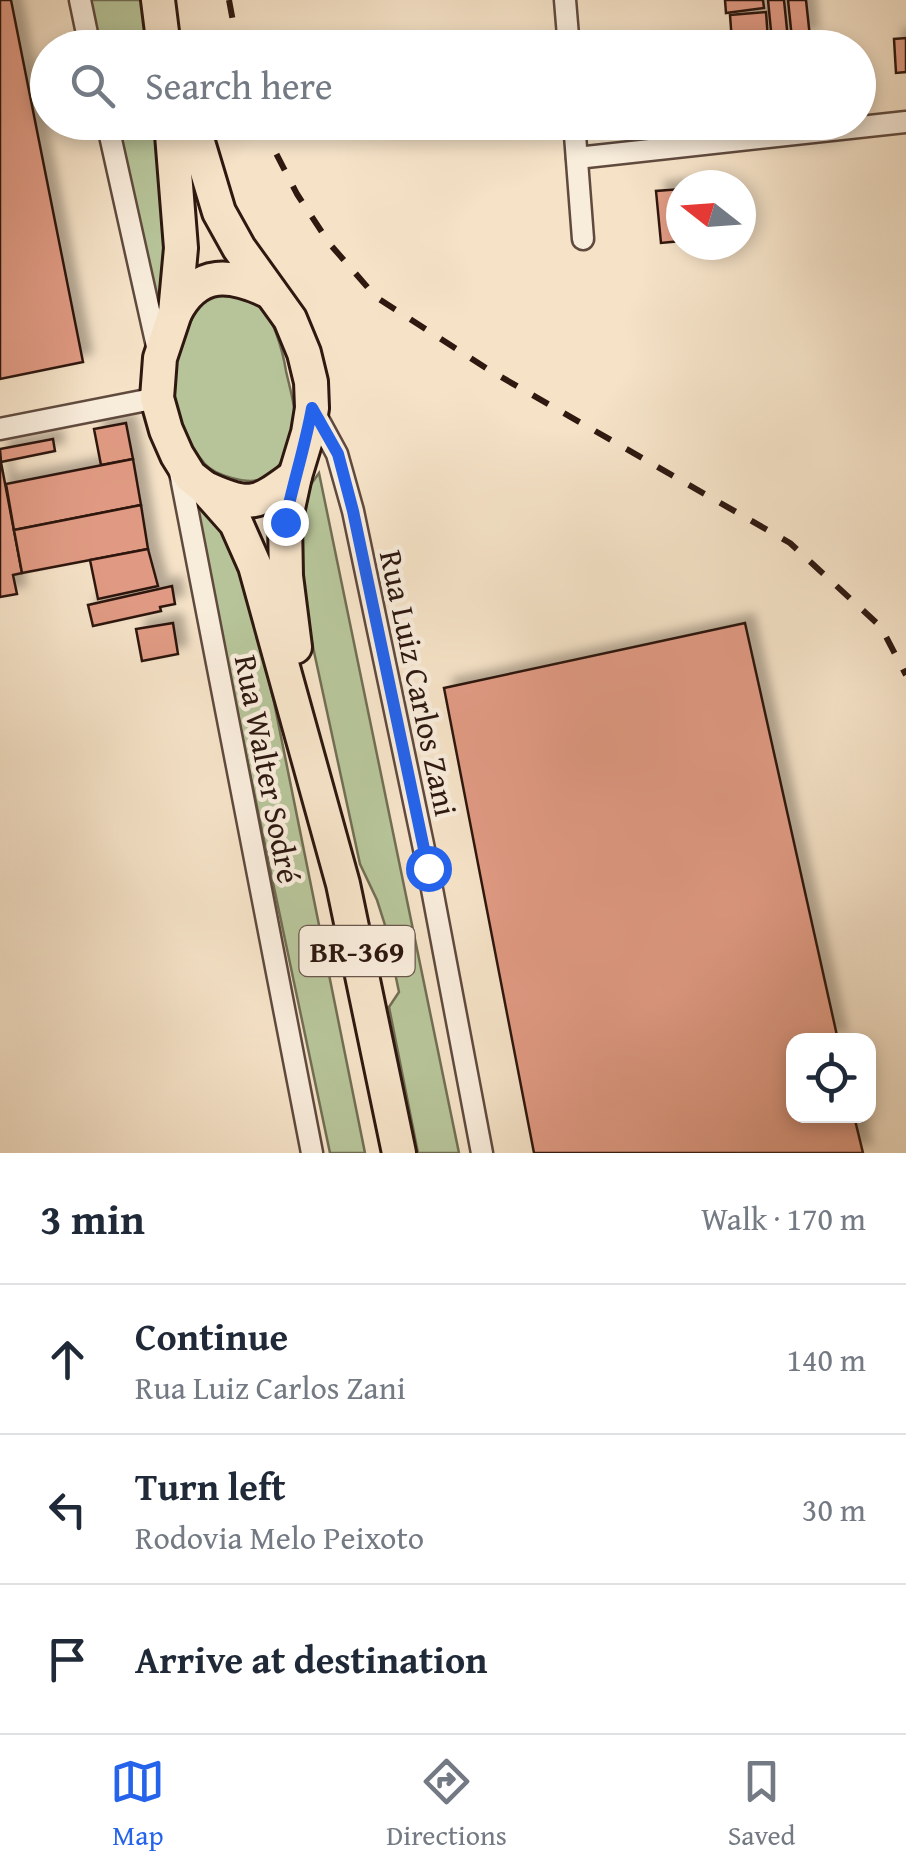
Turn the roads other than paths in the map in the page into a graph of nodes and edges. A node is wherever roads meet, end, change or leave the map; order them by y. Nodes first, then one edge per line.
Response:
1 (80, 0) edge
2 (565, 0) edge
3 (86, 30) edge
4 (567, 30) edge
5 (906, 122) edge
6 (876, 125) edge
7 (111, 140) edge
8 (172, 140) edge
9 (197, 140) edge
10 (576, 140) edge
11 (742, 140) edge
12 (577, 158) junction
13 (583, 239) dead end
14 (270, 292) junction
15 (175, 313) junction
16 (160, 358) junction
17 (157, 398) junction
18 (312, 408) junction
19 (0, 429) edge
20 (177, 455) junction
21 (295, 476) junction
22 (204, 487) junction
23 (307, 751) junction
24 (312, 1153) edge
25 (400, 1153) edge
26 (482, 1153) edge

1 - 3 street
2 - 4 street
5 - 6 street
7 - 16 street
8 - 15 main road, BR-369
9 - 14 main road, BR-369
10 - 12 street
11 - 12 street
12 - 13 street
14 - 15 main road
14 - 18 main road, BR-369
15 - 16 main road, BR-369
16 - 17 main road, BR-369
17 - 19 street
17 - 20 main road, BR-369
18 - 21 main road, BR-369
18 - 26 street, Rua Luiz Carlos Zani
20 - 22 main road, BR-369
20 - 24 street, Rua Walter Sodré
21 - 22 main road
21 - 23 main road, BR-369
22 - 23 main road, BR-369
23 - 25 main road, BR-369

